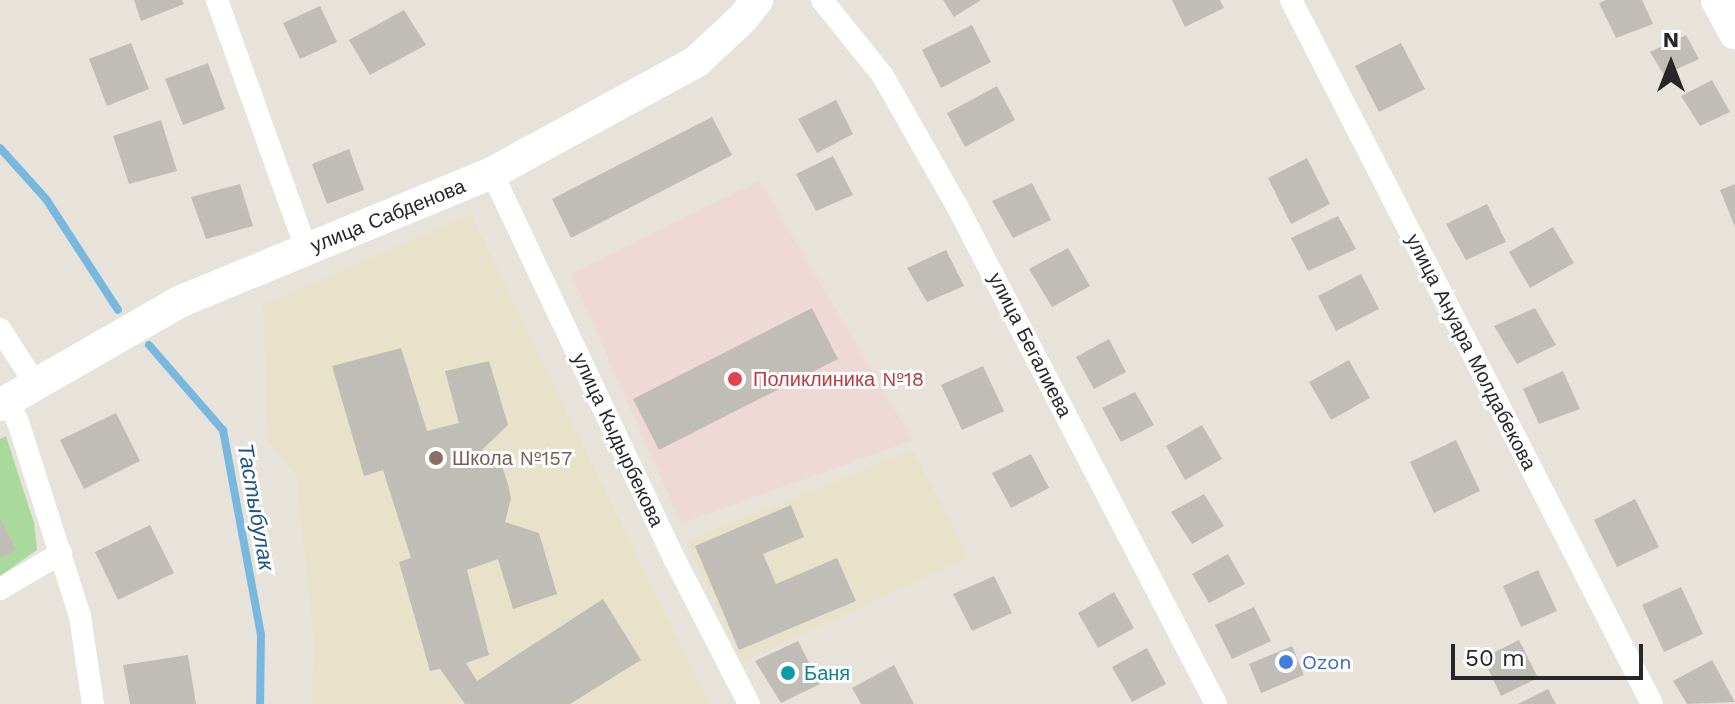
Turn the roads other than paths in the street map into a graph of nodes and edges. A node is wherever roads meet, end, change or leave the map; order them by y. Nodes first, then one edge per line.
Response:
1 (217, 0) edge
2 (757, 0) edge
3 (822, 0) edge
4 (1291, 0) edge
5 (1717, 0) edge
6 (1735, 34) edge
7 (492, 173) junction
8 (306, 249) junction
9 (0, 329) edge
10 (35, 383) junction
11 (4, 402) edge
12 (61, 553) junction
13 (0, 589) edge
14 (93, 704) edge
15 (749, 704) edge
16 (1216, 704) edge
17 (1652, 704) edge

1 - 8 street
2 - 7 street, улица Сабденова
3 - 16 street, улица Бегалиева
4 - 17 street, улица Ануара Молдабекова
5 - 6 street
7 - 8 street, улица Сабденова
7 - 15 street, улица Кыдырбекова
8 - 10 street, улица Сабденова
9 - 10 street
10 - 11 street, улица Сабденова
11 - 12 street
12 - 13 street
12 - 14 street

